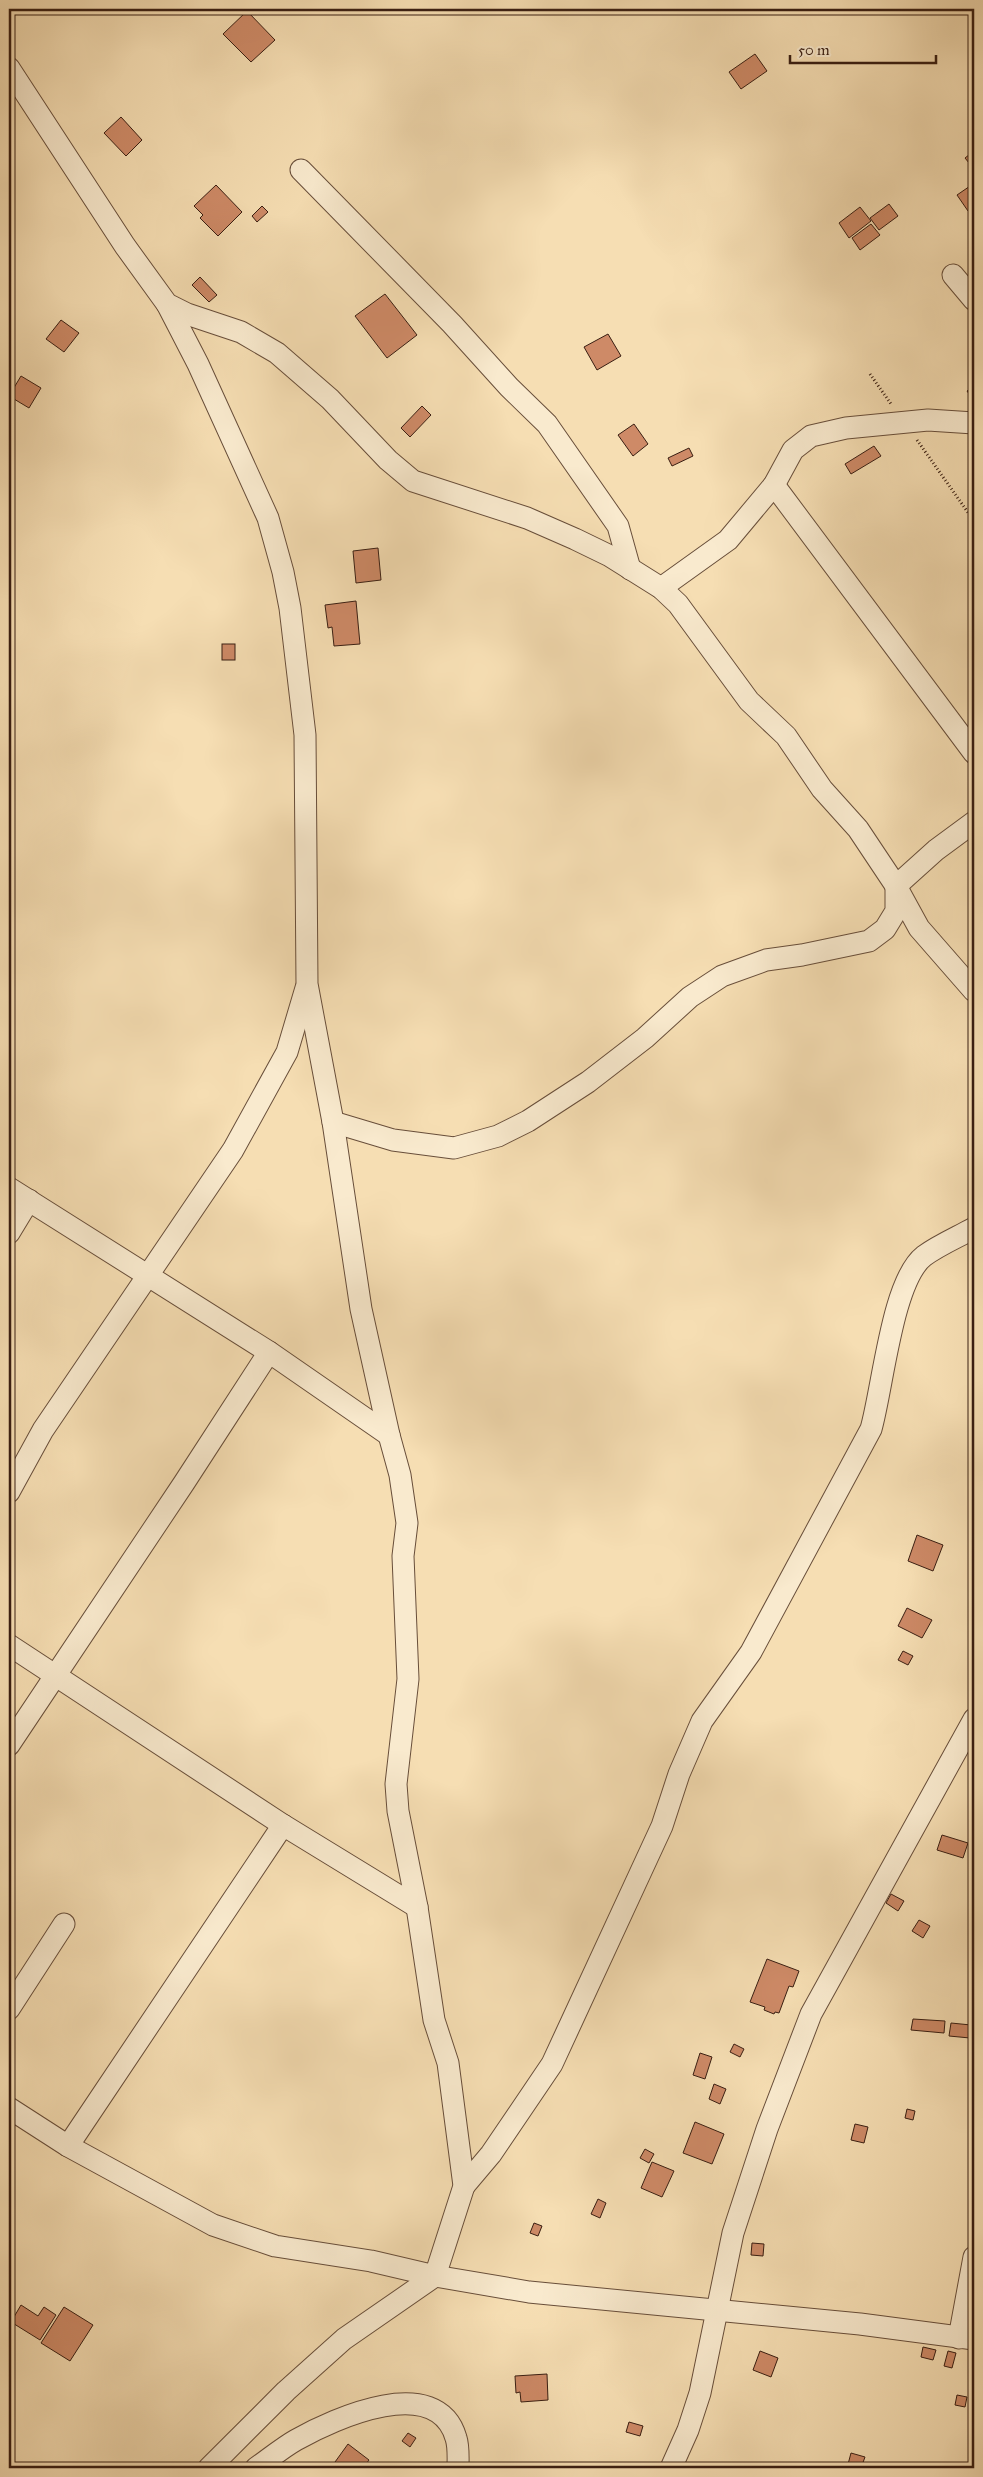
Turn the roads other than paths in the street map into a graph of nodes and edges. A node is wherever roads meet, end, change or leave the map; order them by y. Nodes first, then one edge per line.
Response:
1 (9, 68) edge
2 (301, 170) dead end
3 (953, 275) dead end
4 (974, 300) edge
5 (167, 304) junction
6 (974, 423) edge
7 (774, 484) junction
8 (630, 569) junction
9 (661, 588) junction
10 (974, 753) edge
11 (974, 822) edge
12 (896, 886) junction
13 (307, 984) junction
14 (974, 991) edge
15 (333, 1122) junction
16 (9, 1188) edge
17 (29, 1200) junction
18 (974, 1228) edge
19 (9, 1233) edge
20 (148, 1277) junction
21 (268, 1352) junction
22 (389, 1435) junction
23 (9, 1492) edge
24 (9, 1645) edge
25 (57, 1675) junction
26 (974, 1718) edge
27 (9, 1745) edge
28 (283, 1825) junction
29 (417, 1907) junction
30 (64, 1924) dead end
31 (9, 2009) edge
32 (9, 2108) edge
33 (68, 2146) junction
34 (464, 2186) junction
35 (974, 2257) edge
36 (435, 2276) junction
37 (716, 2310) junction
38 (967, 2338) edge
39 (209, 2468) edge
40 (256, 2468) edge
41 (458, 2468) edge
42 (671, 2468) edge

1 - 5 street
2 - 8 street
3 - 4 street
5 - 8 street
5 - 13 street
6 - 7 street
7 - 9 street
7 - 10 street
8 - 9 street
9 - 12 street
11 - 12 street
12 - 14 street
12 - 15 street
13 - 15 street
13 - 20 street
15 - 22 street
16 - 17 street
17 - 19 street
17 - 20 street
18 - 34 street
20 - 21 street
20 - 23 street
21 - 22 street
21 - 25 street
22 - 29 street
24 - 25 street
25 - 27 street
25 - 28 street
26 - 37 street
28 - 29 street
28 - 33 street
29 - 34 street
30 - 31 street
32 - 33 street
33 - 36 street
34 - 36 street
35 - 38 street
36 - 37 street
36 - 39 street
37 - 38 street
37 - 42 street
40 - 41 street

